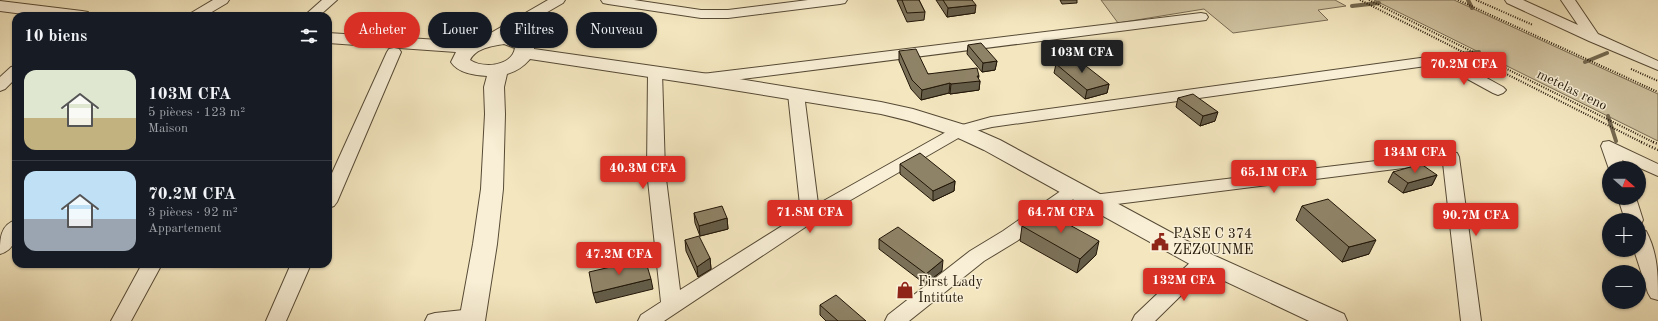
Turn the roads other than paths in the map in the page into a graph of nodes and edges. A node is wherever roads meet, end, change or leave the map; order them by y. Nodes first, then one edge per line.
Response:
1 (222, 0) edge
2 (330, 0) edge
3 (558, 0) edge
4 (608, 0) edge
5 (840, 0) edge
6 (1512, 0) edge
7 (1568, 0) edge
8 (0, 6) edge
9 (49, 12) edge
10 (202, 12) edge
11 (316, 12) edge
12 (537, 12) edge
13 (0, 16) edge
14 (1201, 17) dead end
15 (12, 18) edge
16 (332, 38) edge
17 (1594, 38) junction
18 (492, 41) edge
19 (428, 44) edge
20 (332, 47) edge
21 (472, 48) edge
22 (514, 48) edge
23 (394, 52) junction
24 (460, 62) junction
25 (506, 65) junction
26 (1658, 66) edge
27 (655, 72) junction
28 (702, 79) junction
29 (1498, 90) dead end
30 (796, 94) junction
31 (961, 130) junction
32 (1614, 161) edge
33 (1637, 161) edge
34 (1646, 166) edge
35 (1658, 172) edge
36 (332, 193) edge
37 (1083, 195) junction
38 (810, 216) junction
39 (12, 231) edge
40 (0, 247) edge
41 (1646, 257) edge
42 (1204, 261) junction
43 (150, 268) edge
44 (299, 268) edge
45 (1658, 293) edge
46 (672, 304) junction
47 (473, 319) edge
48 (121, 321) edge
49 (276, 321) edge
50 (435, 321) edge
51 (648, 321) edge
52 (895, 321) edge
53 (1142, 321) edge
54 (1334, 321) edge
55 (1471, 321) edge

1 - 10 street
2 - 11 street
3 - 12 street
4 - 5 street
6 - 17 street
7 - 17 street
8 - 9 street
13 - 15 street
14 - 28 street
16 - 19 street
17 - 26 street
18 - 25 street
20 - 23 street
21 - 24 street
22 - 25 street
23 - 24 street
23 - 36 street
24 - 25 street
25 - 27 street
25 - 47 street
27 - 28 street
27 - 46 street
28 - 30 street
29 - 31 street
30 - 31 street
30 - 38 street
31 - 37 street
31 - 38 street
32 - 33 street
34 - 35 street
37 - 42 street
37 - 52 street
37 - 55 street
38 - 46 street
39 - 40 street
41 - 45 street
42 - 53 street
42 - 54 street
43 - 48 street
44 - 49 street
46 - 51 street
47 - 50 street

